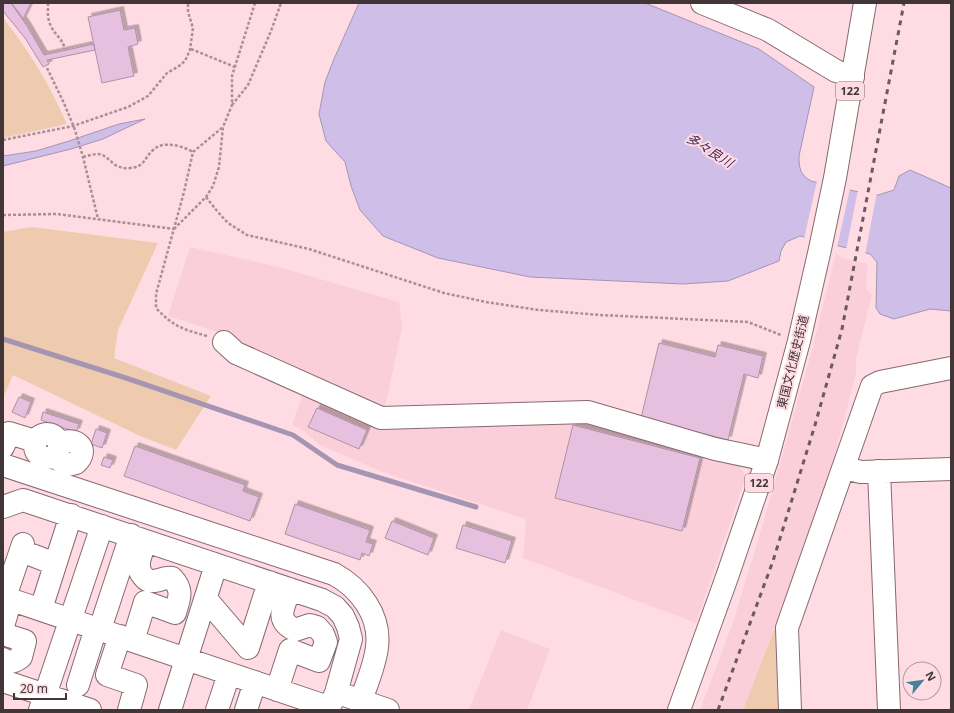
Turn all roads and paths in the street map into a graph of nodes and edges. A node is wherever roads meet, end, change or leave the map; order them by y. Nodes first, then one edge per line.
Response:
1 (48, 3) edge
2 (188, 3) edge
3 (254, 3) edge
4 (281, 3) edge
5 (702, 3) edge
6 (865, 3) edge
7 (65, 48) dead end
8 (191, 49) junction
9 (235, 67) junction
10 (47, 68) dead end
11 (853, 77) junction
12 (232, 105) junction
13 (73, 126) junction
14 (223, 127) junction
15 (3, 140) edge
16 (193, 152) junction
17 (83, 158) junction
18 (206, 197) junction
19 (3, 215) edge
20 (98, 219) junction
21 (174, 229) junction
22 (799, 341) junction
23 (224, 342) joint
24 (951, 368) edge
25 (3, 447) edge
26 (51, 460) junction
27 (767, 460) junction
28 (3, 465) edge
29 (844, 468) junction
30 (951, 469) edge
31 (879, 471) junction
32 (3, 506) edge
33 (71, 515) junction
34 (102, 526) junction
35 (139, 538) junction
36 (19, 554) edge
37 (55, 564) junction
38 (216, 565) junction
39 (269, 582) junction
40 (290, 589) junction
41 (6, 598) edge
42 (206, 599) junction
43 (41, 609) junction
44 (71, 620) junction
45 (3, 626) edge
46 (3, 634) edge
47 (112, 634) junction
48 (3, 659) edge
49 (186, 659) junction
50 (229, 674) junction
51 (3, 681) edge
52 (255, 682) junction
53 (78, 685) dead end
54 (277, 690) junction
55 (361, 700) junction
56 (43, 703) edge
57 (330, 704) edge
58 (90, 710) edge
59 (129, 710) edge
60 (170, 710) edge
61 (217, 710) edge
62 (246, 710) edge
63 (388, 710) edge
64 (679, 710) edge
65 (790, 710) edge
66 (889, 710) edge

1 - 7 path
2 - 8 path
3 - 9 path
4 - 12 path
5 - 11 main road
6 - 11 main road, 東国文化歴史街道 / 122
8 - 9 path
8 - 13 path
9 - 12 path
10 - 13 path
11 - 22 main road, 東国文化歴史街道 / 122
12 - 14 path
13 - 15 path
13 - 17 path
14 - 16 path
14 - 18 path
16 - 17 path
16 - 21 path
17 - 20 path
18 - 21 path
18 - 22 path
19 - 20 path
20 - 21 path
21 - 23 path
22 - 27 main road, 東国文化歴史街道 / 122
23 - 27 main road
24 - 29 main road
25 - 26 main road
26 - 28 main road
26 - 55 main road
27 - 64 main road, 東国文化歴史街道 / 122
29 - 31 main road
29 - 65 main road
30 - 31 main road
31 - 66 main road
32 - 33 main road
33 - 34 main road
33 - 37 main road
34 - 35 main road
34 - 44 main road
35 - 38 main road
35 - 47 main road
35 - 47 main road
36 - 37 main road
36 - 41 main road
37 - 43 main road
38 - 39 main road
38 - 42 main road
39 - 40 main road
39 - 42 main road
40 - 54 main road
40 - 57 main road
41 - 43 main road
41 - 45 main road
42 - 49 main road
43 - 44 main road
44 - 47 main road
44 - 56 main road
46 - 48 main road
47 - 49 main road
47 - 53 main road
47 - 59 main road
49 - 50 main road
49 - 60 main road
50 - 52 main road
50 - 61 main road
51 - 56 main road
52 - 54 main road
52 - 62 main road
54 - 57 main road
55 - 57 main road
55 - 63 main road
56 - 58 main road

